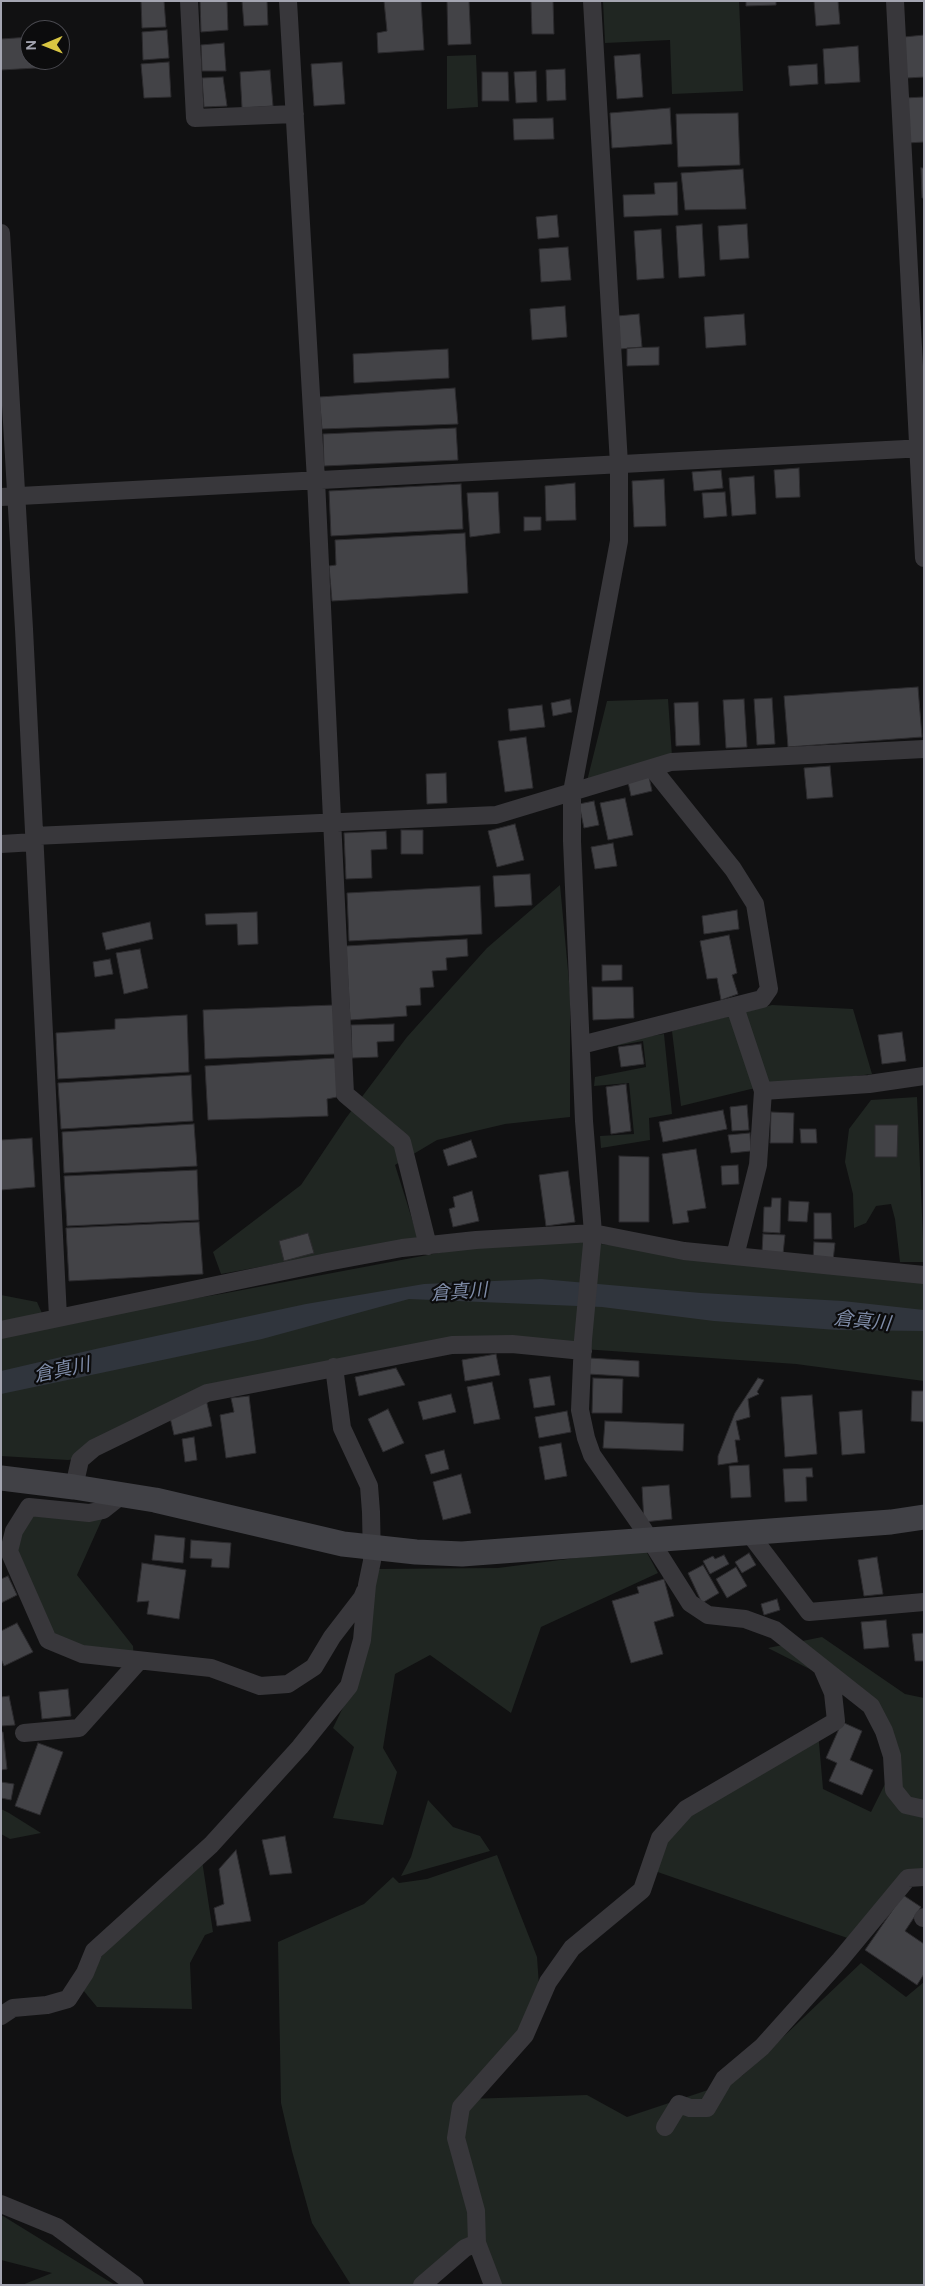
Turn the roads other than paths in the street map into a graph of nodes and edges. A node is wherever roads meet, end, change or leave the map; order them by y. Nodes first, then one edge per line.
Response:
1 (189, 1) edge
2 (288, 1) edge
3 (592, 1) edge
4 (895, 1) edge
5 (295, 114) junction
6 (1, 233) edge
7 (921, 449) edge
8 (619, 464) junction
9 (316, 480) junction
10 (9, 497) edge
11 (924, 558) edge
12 (924, 749) edge
13 (652, 768) junction
14 (572, 792) junction
15 (333, 823) junction
16 (35, 839) junction
17 (1, 844) edge
18 (735, 1007) junction
19 (581, 1045) junction
20 (924, 1076) edge
21 (763, 1091) junction
22 (592, 1233) junction
23 (428, 1246) junction
24 (735, 1256) junction
25 (924, 1275) edge
26 (58, 1317) junction
27 (1, 1330) edge
28 (583, 1345) junction
29 (334, 1368) junction
30 (1, 1478) edge
31 (74, 1487) junction
32 (122, 1495) junction
33 (924, 1517) edge
34 (749, 1533) junction
35 (650, 1540) junction
36 (373, 1548) junction
37 (367, 1585) junction
38 (924, 1602) edge
39 (139, 1661) junction
40 (822, 1667) junction
41 (24, 1733) dead end
42 (924, 1809) edge
43 (924, 1877) edge
44 (1, 2016) edge
45 (665, 2127) dead end
46 (1, 2204) edge
47 (477, 2243) junction
48 (135, 2285) edge
49 (422, 2285) edge
50 (493, 2285) edge

1 - 5 street
2 - 5 street
3 - 8 street
4 - 7 street
5 - 9 street
6 - 10 street
7 - 8 street
7 - 11 street
8 - 9 street
8 - 14 street
9 - 10 street
9 - 15 street
10 - 16 street
12 - 13 street
13 - 14 street
13 - 18 street
14 - 15 street
14 - 19 street
15 - 16 street
15 - 23 street
16 - 17 street
16 - 26 street
18 - 19 street
18 - 21 street
19 - 22 street
20 - 21 street
21 - 24 street
22 - 23 street
22 - 24 street
22 - 28 street
23 - 26 street
24 - 25 street
26 - 27 street
28 - 29 street
28 - 35 street
29 - 31 street
29 - 36 street
30 - 31 street
31 - 32 street
32 - 36 street
32 - 39 street
33 - 34 street
34 - 35 street
34 - 38 street
35 - 36 street
35 - 40 street
36 - 37 street
37 - 39 street
37 - 44 street
39 - 41 street
40 - 42 street
40 - 47 street
43 - 45 street
46 - 48 street
47 - 49 street
47 - 50 street

